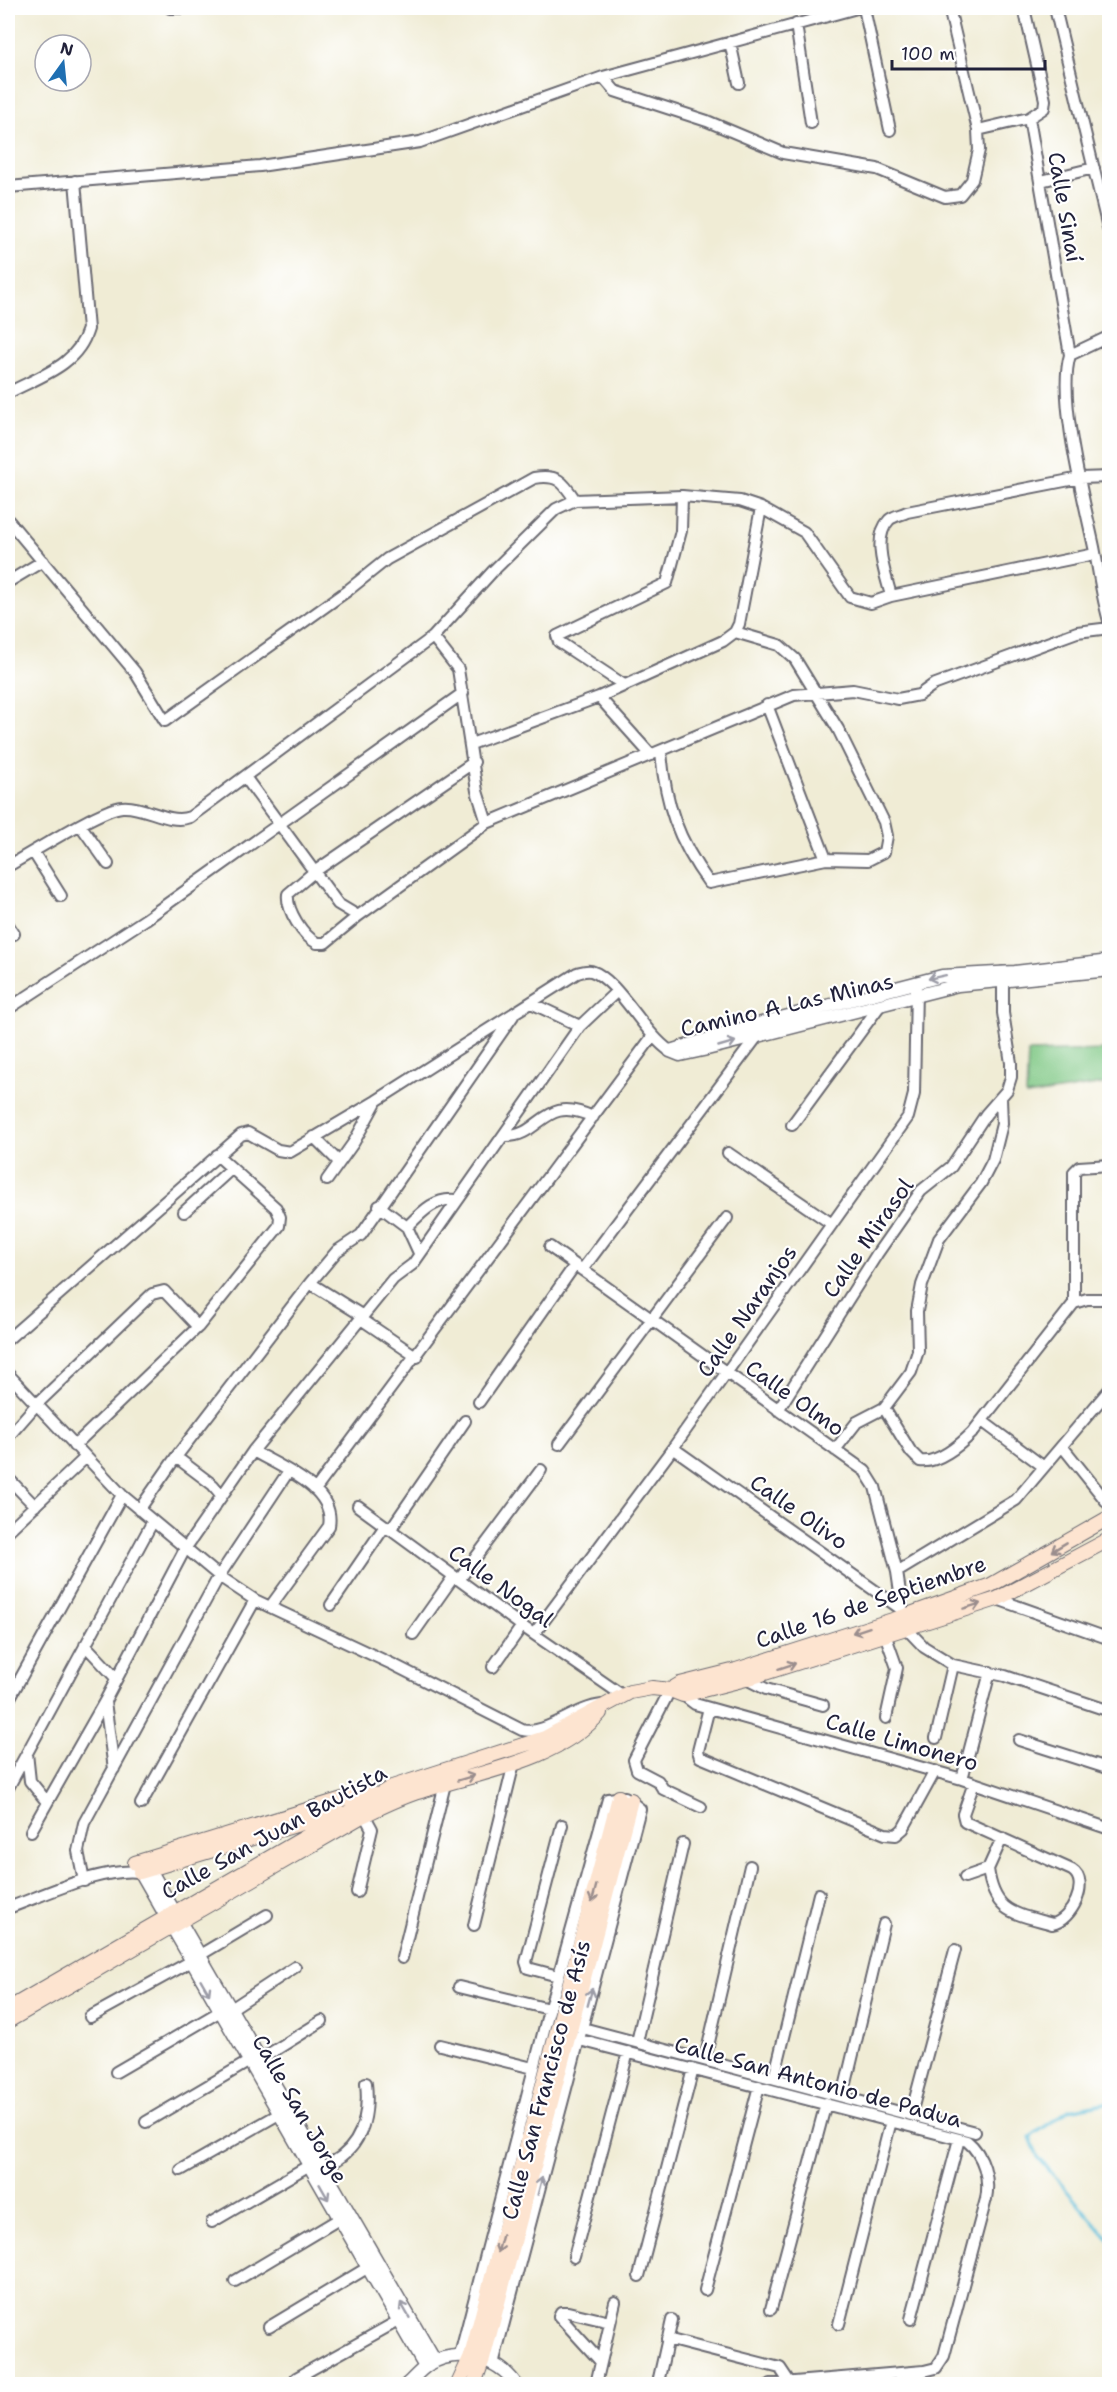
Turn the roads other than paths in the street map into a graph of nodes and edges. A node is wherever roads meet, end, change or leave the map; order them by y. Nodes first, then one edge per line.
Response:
1 (170, 8) edge
2 (196, 8) edge
3 (857, 8) edge
4 (864, 8) edge
5 (949, 8) edge
6 (1024, 8) edge
7 (1055, 8) edge
8 (796, 24) junction
9 (730, 42) junction
10 (603, 77) junction
11 (739, 83) dead end
12 (1029, 118) junction
13 (811, 123) dead end
14 (890, 130) dead end
15 (978, 130) junction
16 (1094, 168) junction
17 (75, 181) junction
18 (1041, 181) junction
19 (8, 187) edge
20 (1110, 236) edge
21 (1110, 336) edge
22 (1070, 355) junction
23 (8, 393) edge
24 (1110, 477) edge
25 (1080, 478) junction
26 (682, 496) junction
27 (575, 500) junction
28 (761, 508) junction
29 (8, 520) edge
30 (1095, 554) junction
31 (43, 561) junction
32 (8, 582) edge
33 (891, 596) junction
34 (1110, 626) edge
35 (735, 632) junction
36 (433, 637) junction
37 (624, 685) junction
38 (463, 693) junction
39 (816, 693) junction
40 (599, 697) junction
41 (767, 705) junction
42 (471, 744) junction
43 (656, 753) junction
44 (474, 762) junction
45 (244, 777) junction
46 (487, 823) junction
47 (281, 825) junction
48 (81, 826) junction
49 (34, 852) junction
50 (826, 859) junction
51 (108, 864) dead end
52 (8, 866) edge
53 (314, 872) junction
54 (61, 896) dead end
55 (358, 916) junction
56 (1110, 961) edge
57 (1110, 970) edge
58 (1003, 976) junction
59 (914, 983) junction
60 (616, 992) junction
61 (917, 996) junction
62 (531, 1003) junction
63 (882, 1004) junction
64 (8, 1009) edge
65 (515, 1014) junction
66 (771, 1021) junction
67 (580, 1026) junction
68 (759, 1035) junction
69 (652, 1037) junction
70 (703, 1045) junction
71 (670, 1051) joint
72 (1001, 1098) junction
73 (376, 1101) junction
74 (593, 1117) junction
75 (792, 1125) dead end
76 (504, 1136) junction
77 (314, 1137) junction
78 (728, 1153) dead end
79 (217, 1155) junction
80 (339, 1162) junction
81 (1110, 1165) edge
82 (231, 1169) junction
83 (327, 1180) dead end
84 (456, 1200) junction
85 (380, 1206) junction
86 (184, 1212) dead end
87 (727, 1218) dead end
88 (831, 1224) junction
89 (407, 1227) junction
90 (550, 1247) dead end
91 (419, 1253) junction
92 (578, 1267) junction
93 (310, 1282) junction
94 (1110, 1299) edge
95 (1074, 1303) junction
96 (362, 1318) junction
97 (650, 1320) junction
98 (198, 1327) junction
99 (8, 1339) edge
100 (417, 1357) junction
101 (8, 1374) edge
102 (726, 1374) junction
103 (1109, 1390) edge
104 (478, 1402) dead end
105 (36, 1405) junction
106 (884, 1408) junction
107 (778, 1410) junction
108 (982, 1420) junction
109 (465, 1421) dead end
110 (8, 1437) edge
111 (559, 1444) dead end
112 (74, 1446) junction
113 (1062, 1446) junction
114 (673, 1448) junction
115 (835, 1450) junction
116 (253, 1451) junction
117 (176, 1457) junction
118 (86, 1458) junction
119 (1044, 1467) junction
120 (541, 1470) dead end
121 (288, 1472) junction
122 (8, 1478) edge
123 (315, 1490) junction
124 (122, 1495) junction
125 (222, 1496) junction
126 (35, 1506) junction
127 (358, 1506) dead end
128 (1110, 1506) edge
129 (139, 1509) junction
130 (1110, 1517) edge
131 (153, 1521) junction
132 (388, 1528) junction
133 (8, 1531) edge
134 (1108, 1543) edge
135 (184, 1549) junction
136 (897, 1572) junction
137 (219, 1576) junction
138 (456, 1578) junction
139 (997, 1599) junction
140 (255, 1600) junction
141 (331, 1605) dead end
142 (270, 1607) junction
143 (903, 1618) junction
144 (522, 1626) junction
145 (413, 1634) dead end
146 (534, 1634) junction
147 (885, 1634) junction
148 (1110, 1639) edge
149 (85, 1645) junction
150 (953, 1665) junction
151 (493, 1667) dead end
152 (990, 1672) junction
153 (116, 1678) junction
154 (746, 1678) junction
155 (677, 1692) junction
156 (622, 1695) junction
157 (8, 1701) edge
158 (105, 1701) junction
159 (608, 1704) junction
160 (823, 1705) dead end
161 (709, 1708) junction
162 (1110, 1711) edge
163 (886, 1718) dead end
164 (936, 1738) dead end
165 (1019, 1740) dead end
166 (27, 1753) junction
167 (514, 1763) junction
168 (114, 1769) junction
169 (1110, 1769) edge
170 (935, 1771) junction
171 (962, 1779) junction
172 (974, 1783) junction
173 (445, 1784) junction
174 (8, 1788) edge
175 (625, 1798) joint
176 (382, 1799) junction
177 (47, 1802) junction
178 (141, 1804) dead end
179 (701, 1807) dead end
180 (355, 1814) junction
181 (562, 1825) dead end
182 (1110, 1829) edge
183 (31, 1831) dead end
184 (1002, 1838) junction
185 (682, 1844) dead end
186 (750, 1866) dead end
187 (139, 1867) junction
188 (988, 1869) junction
189 (965, 1877) dead end
190 (84, 1881) junction
191 (357, 1892) dead end
192 (819, 1894) dead end
193 (8, 1908) edge
194 (267, 1915) dead end
195 (173, 1919) junction
196 (884, 1924) dead end
197 (474, 1926) dead end
198 (955, 1950) dead end
199 (402, 1958) dead end
200 (195, 1959) junction
201 (295, 1968) dead end
202 (558, 1976) junction
203 (459, 1987) dead end
204 (8, 2009) edge
205 (225, 2010) junction
206 (90, 2017) dead end
207 (8, 2021) edge
208 (322, 2021) dead end
209 (561, 2027) junction
210 (637, 2042) junction
211 (440, 2045) dead end
212 (628, 2052) junction
213 (705, 2060) junction
214 (254, 2061) junction
215 (533, 2068) junction
216 (693, 2068) junction
217 (116, 2072) dead end
218 (774, 2078) junction
219 (366, 2083) dead end
220 (759, 2086) junction
221 (843, 2096) junction
222 (826, 2103) junction
223 (279, 2114) junction
224 (911, 2114) junction
225 (891, 2121) junction
226 (146, 2122) dead end
227 (975, 2132) dead end
228 (959, 2139) junction
229 (308, 2166) junction
230 (323, 2166) junction
231 (181, 2170) dead end
232 (339, 2219) junction
233 (212, 2222) dead end
234 (574, 2257) dead end
235 (367, 2268) junction
236 (639, 2276) dead end
237 (235, 2281) dead end
238 (705, 2290) dead end
239 (615, 2302) dead end
240 (771, 2309) dead end
241 (911, 2319) dead end
242 (672, 2320) dead end
243 (398, 2321) junction
244 (610, 2322) junction
245 (839, 2324) dead end
246 (269, 2327) dead end
247 (667, 2339) junction
248 (477, 2359) junction
249 (601, 2362) junction
250 (430, 2364) junction
251 (296, 2378) dead end
252 (659, 2378) dead end
253 (790, 2383) junction
254 (407, 2385) edge
255 (458, 2385) edge
256 (474, 2385) edge
257 (516, 2385) edge
258 (596, 2385) edge
259 (771, 2385) edge

1 - 2 street
3 - 8 street
4 - 14 street
5 - 15 street
6 - 12 street
7 - 16 street
8 - 9 street
8 - 13 street
9 - 10 street
9 - 11 street
10 - 15 street
10 - 17 street
12 - 15 street
12 - 18 street, Calle Sinaí
16 - 18 street
16 - 20 street
17 - 19 street
17 - 23 street
18 - 22 street, Calle Sinaí
21 - 22 street
22 - 25 street, Calle Sinaí
24 - 25 street
25 - 30 street, Calle Sinaí
25 - 33 street
26 - 27 street
26 - 28 street
26 - 37 street
27 - 31 street
27 - 36 street
28 - 33 street
28 - 35 street
29 - 31 street
30 - 33 street
30 - 34 street, Calle Sinaí
31 - 32 street
34 - 39 street
35 - 37 street
35 - 39 street
36 - 38 street
36 - 45 street
37 - 40 street
38 - 42 street
38 - 47 street
39 - 41 street
39 - 50 street
40 - 42 street
40 - 43 street
41 - 43 street
41 - 50 street
42 - 44 street
43 - 46 street
43 - 50 street
44 - 46 street
44 - 53 street
45 - 47 street
45 - 48 street
46 - 55 street
47 - 53 street
47 - 64 street
48 - 49 street
48 - 51 street
49 - 52 street
49 - 54 street
53 - 55 street
53 - 55 street
56 - 58 street, Camino A Las Minas
57 - 58 street, Camino A Las Minas
58 -> 59 street, Camino A Las Minas
58 - 61 street, Camino A Las Minas
58 - 72 street
59 - 61 street, Calle Naranjos
59 - 66 street, Camino A Las Minas
60 - 62 street
60 - 67 street
60 - 69 street
61 - 63 street, Camino A Las Minas
61 - 88 street, Calle Naranjos
62 - 65 street
62 - 67 street
63 - 68 street, Camino A Las Minas
63 - 75 street
65 - 73 street
65 - 85 street
66 - 68 street
66 - 70 street, Camino A Las Minas
67 - 76 street
70 -> 68 street, Camino A Las Minas
68 - 92 street
69 - 71 street
69 - 74 street
70 - 71 street, Camino A Las Minas
72 - 106 street
72 - 107 street, Calle Mirasol
73 - 77 street
73 - 80 street
74 - 76 street
74 - 100 street
76 - 84 street
77 - 79 street
77 - 80 street
78 - 88 street
79 - 82 street
79 - 99 street
80 - 83 street
81 - 95 street
82 - 86 street
82 - 98 street
84 - 89 street
84 - 91 street
85 - 89 street
85 - 93 street
87 - 97 street
88 - 102 street, Calle Naranjos
89 - 91 street
90 - 92 street, Calle Olmo
91 - 96 street
92 - 97 street, Calle Olmo
92 - 104 street
93 - 96 street
93 - 117 street
94 - 95 street
95 - 108 street
96 - 100 street
96 - 116 street
97 - 102 street, Calle Olmo
97 - 111 street
98 - 105 street
98 - 112 street
100 - 123 street
101 - 105 street
102 - 107 street, Calle Olmo
102 - 114 street, Calle Naranjos
103 - 113 street
105 - 110 street
105 - 112 street
106 - 108 street
106 - 115 street
107 - 115 street, Calle Olmo
108 - 119 street
109 - 132 street
112 - 118 street
113 - 119 street
113 - 128 street
114 - 143 street, Calle Olivo
114 - 146 street, Calle Naranjos
115 - 136 street, Calle Olmo
116 - 121 street
116 - 125 street
117 - 125 street
117 - 129 street
118 - 124 street
118 - 126 street
119 - 136 street
120 - 138 street
121 - 123 street
121 - 137 street
122 - 126 street
123 - 142 street
124 - 129 street
124 - 157 street
125 - 135 street
126 - 133 street
127 - 132 street, Calle Nogal
129 - 131 street
130 -> 143 main road, Calle 16 de Septiembre
131 - 135 street
131 - 149 street
132 - 138 street, Calle Nogal
132 - 141 street
134 - 139 main road, Calle 16 de Septiembre
135 - 137 street
135 - 153 street
136 - 143 street, Calle Olmo
137 - 140 street
137 - 168 street
138 - 144 street, Calle Nogal
138 - 145 street
143 -> 139 main road, Calle 16 de Septiembre
139 - 148 street
140 - 142 street
140 - 178 street
142 - 159 street
143 - 147 main road, Calle 16 de Septiembre
143 - 150 street, Calle Olivo
143 -> 155 main road, Calle 16 de Septiembre
144 - 146 street, Calle Nogal
144 - 151 street
146 - 156 street, Calle Nogal
154 -> 147 main road, Calle 16 de Septiembre
147 - 163 street
149 - 153 street
149 - 166 street
150 - 152 street
150 - 164 street
152 - 162 street
152 - 171 street
153 - 158 street
154 - 155 main road, Calle 16 de Septiembre
154 - 160 street
155 - 156 main road, Calle 16 de Septiembre
155 - 161 street, Calle Limonero
155 - 179 street
156 - 159 main road, Calle 16 de Septiembre
158 - 168 street
158 - 177 street
159 - 167 main road, Calle San Juan Bautista
159 - 176 main road, Calle San Juan Bautista
161 - 170 street, Calle Limonero
161 - 170 street
165 - 169 street
166 - 174 street
166 - 177 street
173 -> 167 main road, Calle San Juan Bautista
167 - 197 street
168 - 190 street
170 - 171 street, Calle Limonero
171 - 172 street, Calle Limonero
172 - 182 street, Calle Limonero
172 - 184 street
173 - 176 main road, Calle San Juan Bautista
173 - 199 street
175 - 202 street, Calle San Francisco de Asís
175 - 209 main road, Calle San Francisco de Asís
176 - 180 main road, Calle San Juan Bautista
176 - 187 main road
177 - 183 street
180 - 187 main road
180 - 191 street
180 - 195 main road, Calle San Juan Bautista
181 - 202 street
184 - 188 street
184 - 188 street
185 - 210 street
186 - 213 street
187 - 190 street
187 - 195 street, Calle San Jorge
188 - 189 street
190 - 193 street
192 - 218 street
194 - 200 street
195 - 200 street, Calle San Jorge
195 - 204 main road, Calle San Juan Bautista
195 - 207 main road, Calle San Juan Bautista
196 - 221 street
198 - 224 street
200 - 205 street, Calle San Jorge
200 - 206 street
201 - 205 street
202 - 209 street, Calle San Francisco de Asís
203 - 209 street
205 - 214 street, Calle San Jorge
205 - 217 street
208 - 214 street
209 - 210 street, Calle San Antonio de Padua
209 - 212 street, Calle San Antonio de Padua
209 - 215 street, Calle San Francisco de Asís
209 - 248 main road, Calle San Francisco de Asís
210 - 213 street, Calle San Antonio de Padua
211 - 215 street
212 - 216 street, Calle San Antonio de Padua
212 - 234 street
213 - 218 street, Calle San Antonio de Padua
214 - 223 street, Calle San Jorge
214 - 226 street
214 - 230 street, Calle San Jorge
215 -> 248 street, Calle San Francisco de Asís
216 - 220 street, Calle San Antonio de Padua
216 - 236 street
218 - 221 street, Calle San Antonio de Padua
219 - 230 street
220 - 222 street, Calle San Antonio de Padua
220 - 238 street
221 - 224 street, Calle San Antonio de Padua
222 - 225 street, Calle San Antonio de Padua
222 - 240 street
223 - 229 street, Calle San Jorge
223 - 231 street
224 - 227 street, Calle San Antonio de Padua
225 - 228 street, Calle San Antonio de Padua
225 - 245 street
228 - 241 street
228 - 253 street, Calle San Antonio de Padua
229 -> 232 street, Calle San Jorge
229 - 233 street
250 -> 230 street, Calle San Jorge
232 - 235 street, Calle San Jorge
232 - 237 street
235 - 243 street, Calle San Jorge
235 - 246 street
239 - 244 street
242 - 247 street
243 - 250 street, Calle San Jorge
243 - 251 street
244 - 249 street
244 - 249 street
247 - 252 street
247 - 253 street
248 - 250 street
248 - 255 main road, Calle San Francisco de Asís
248 - 256 main road, Calle San Francisco de Asís
248 - 257 street
249 - 258 street
250 - 254 street
253 - 259 street, Calle San Antonio de Padua

